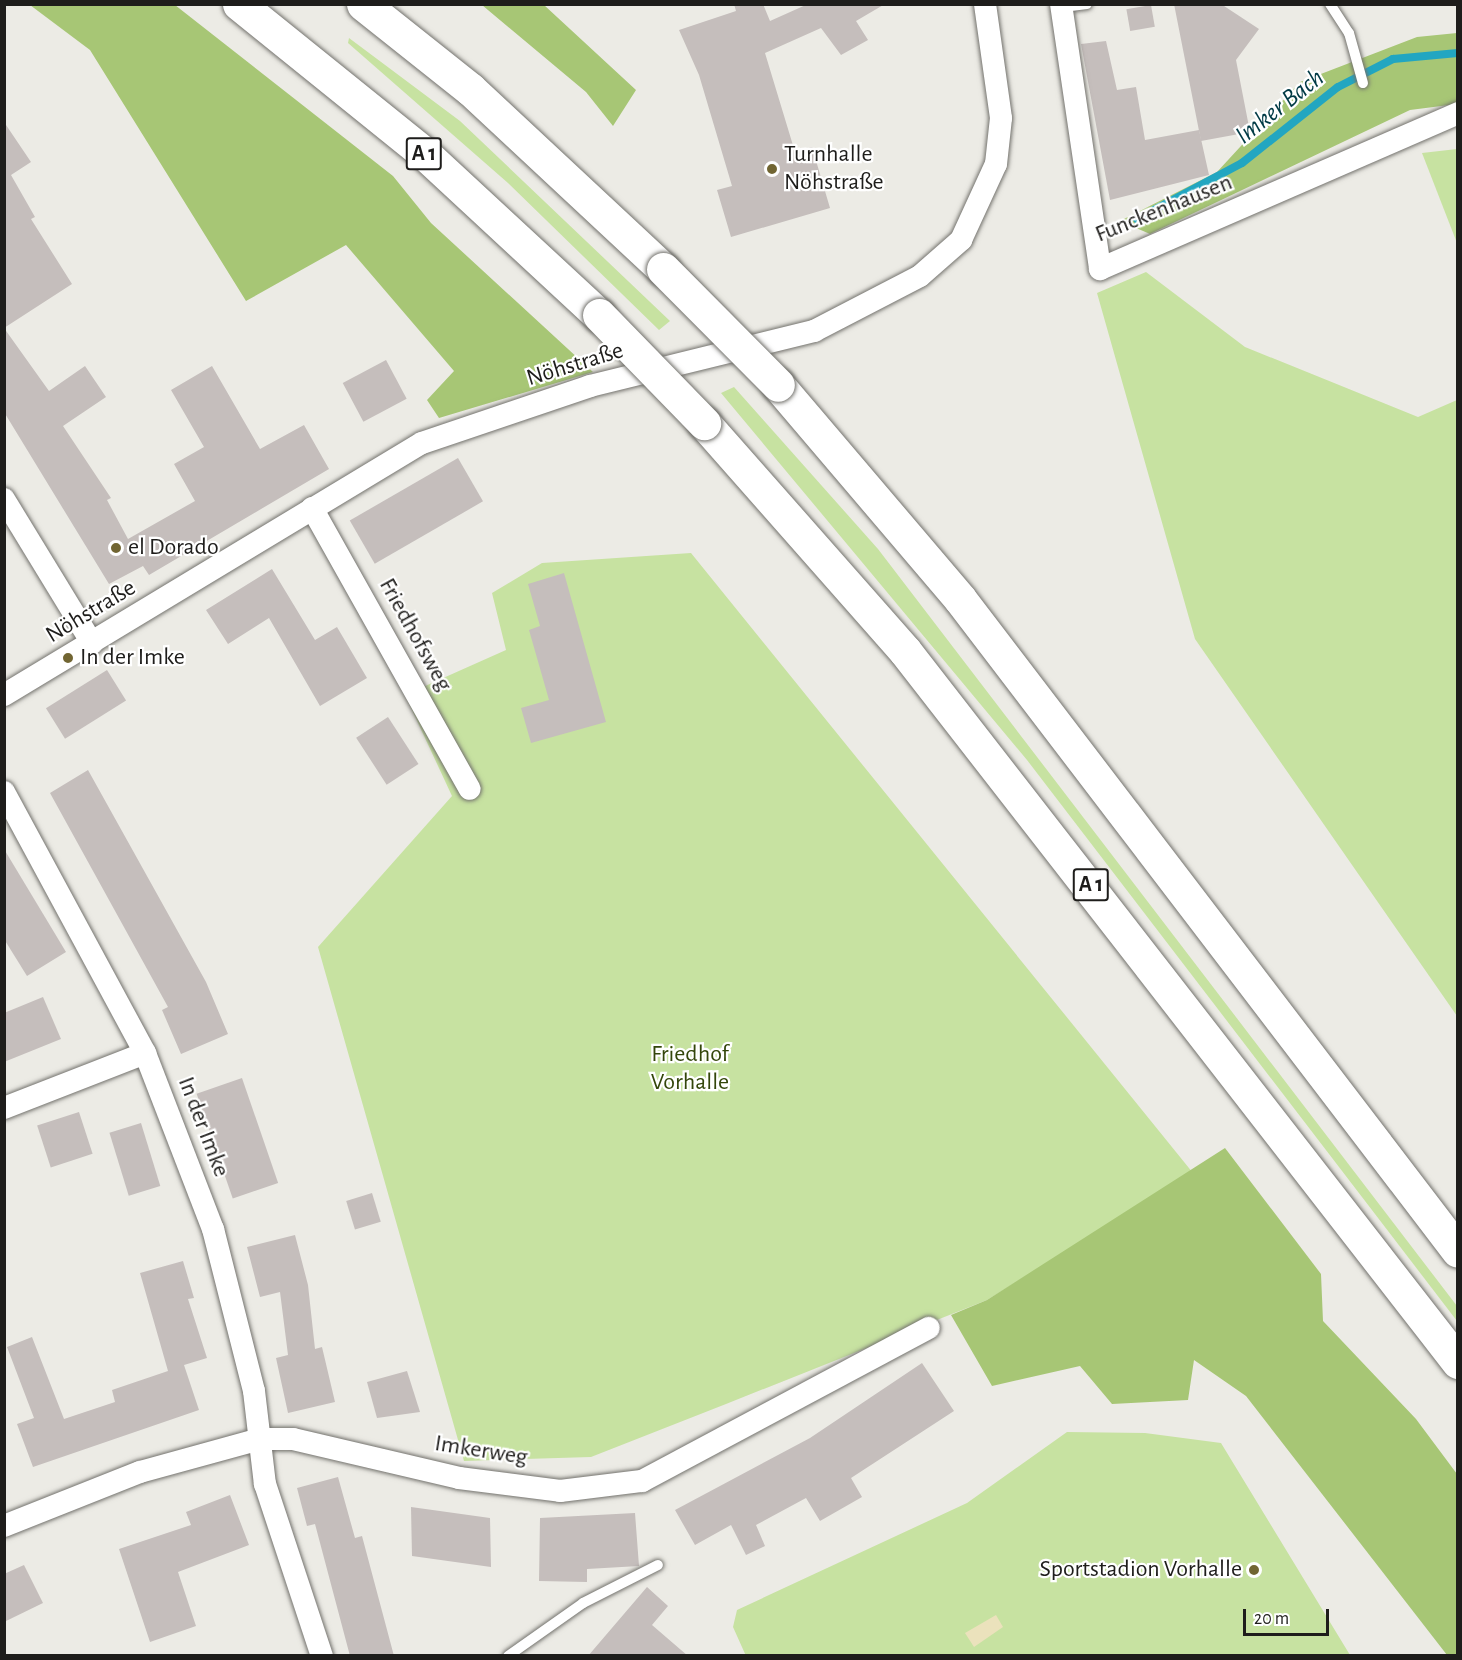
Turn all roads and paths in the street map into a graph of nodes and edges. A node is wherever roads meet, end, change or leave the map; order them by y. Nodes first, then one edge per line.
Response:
1 (239, 4) edge
2 (363, 4) edge
3 (985, 4) edge
4 (1087, 4) edge
5 (1330, 4) edge
6 (1062, 6) edge
7 (1363, 83) dead end
8 (1458, 113) edge
9 (4, 499) edge
10 (312, 508) junction
11 (92, 643) junction
12 (4, 695) edge
13 (470, 789) dead end
14 (4, 792) edge
15 (145, 1053) junction
16 (4, 1108) edge
17 (1458, 1251) edge
18 (929, 1328) dead end
19 (1458, 1362) edge
20 (260, 1439) junction
21 (4, 1526) edge
22 (658, 1565) dead end
23 (322, 1656) edge
24 (508, 1656) edge

1 - 19 highway, A 1, bridge
2 - 17 highway, bridge
3 - 10 street, Nöhstraße
4 - 6 lane
5 - 7 lane
6 - 8 street, Funckenhausen
9 - 11 street
10 - 11 street, Nöhstraße
10 - 13 street, Friedhofsweg
11 - 12 street, Nöhstraße
14 - 15 street, In der Imke
15 - 16 street
15 - 20 street, In der Imke
18 - 20 street, Imkerweg
20 - 21 street, Imkerweg
20 - 23 street, In der Imke
22 - 24 lane

